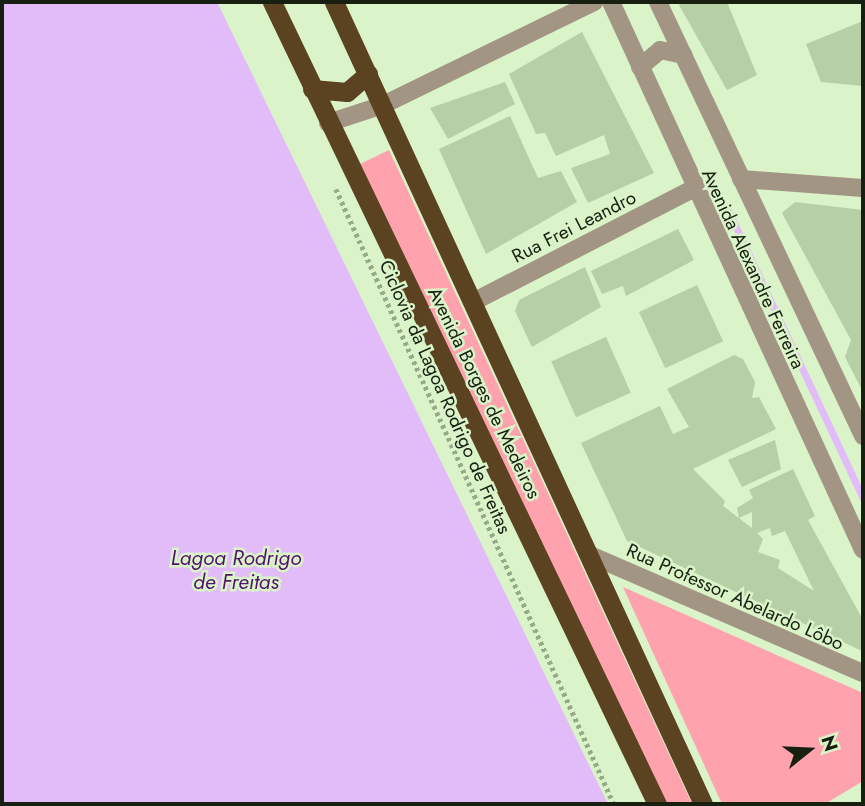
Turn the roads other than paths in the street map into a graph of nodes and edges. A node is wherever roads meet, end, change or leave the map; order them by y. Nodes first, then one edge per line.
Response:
1 (272, 2) edge
2 (334, 2) edge
3 (594, 2) edge
4 (611, 2) edge
5 (658, 2) edge
6 (683, 55) junction
7 (640, 67) junction
8 (368, 74) junction
9 (312, 89) junction
10 (383, 106) junction
11 (328, 123) junction
12 (741, 179) junction
13 (863, 188) edge
14 (694, 189) junction
15 (473, 302) junction
16 (863, 436) edge
17 (863, 550) edge
18 (590, 555) junction
19 (863, 673) edge
20 (657, 804) edge
21 (703, 804) edge

1 - 9 highway, Avenida Borges de Medeiros
2 - 8 highway, Avenida Borges de Medeiros
3 - 10 street
4 - 7 street, Avenida Alexandre Ferreira
5 - 6 street, Avenida Alexandre Ferreira
6 - 7 street
6 - 12 street, Avenida Alexandre Ferreira
7 - 14 street, Avenida Alexandre Ferreira
8 - 9 highway
8 - 10 highway, Avenida Borges de Medeiros
9 - 11 highway, Avenida Borges de Medeiros
10 - 11 street
10 - 15 highway, Avenida Borges de Medeiros
11 - 20 highway, Avenida Borges de Medeiros
12 - 13 street
12 - 16 street, Avenida Alexandre Ferreira
14 - 15 street, Rua Frei Leandro
14 - 17 street, Avenida Alexandre Ferreira
15 - 18 highway, Avenida Borges de Medeiros
18 - 19 street, Rua Professor Abelardo Lôbo
18 - 21 highway, Avenida Borges de Medeiros

